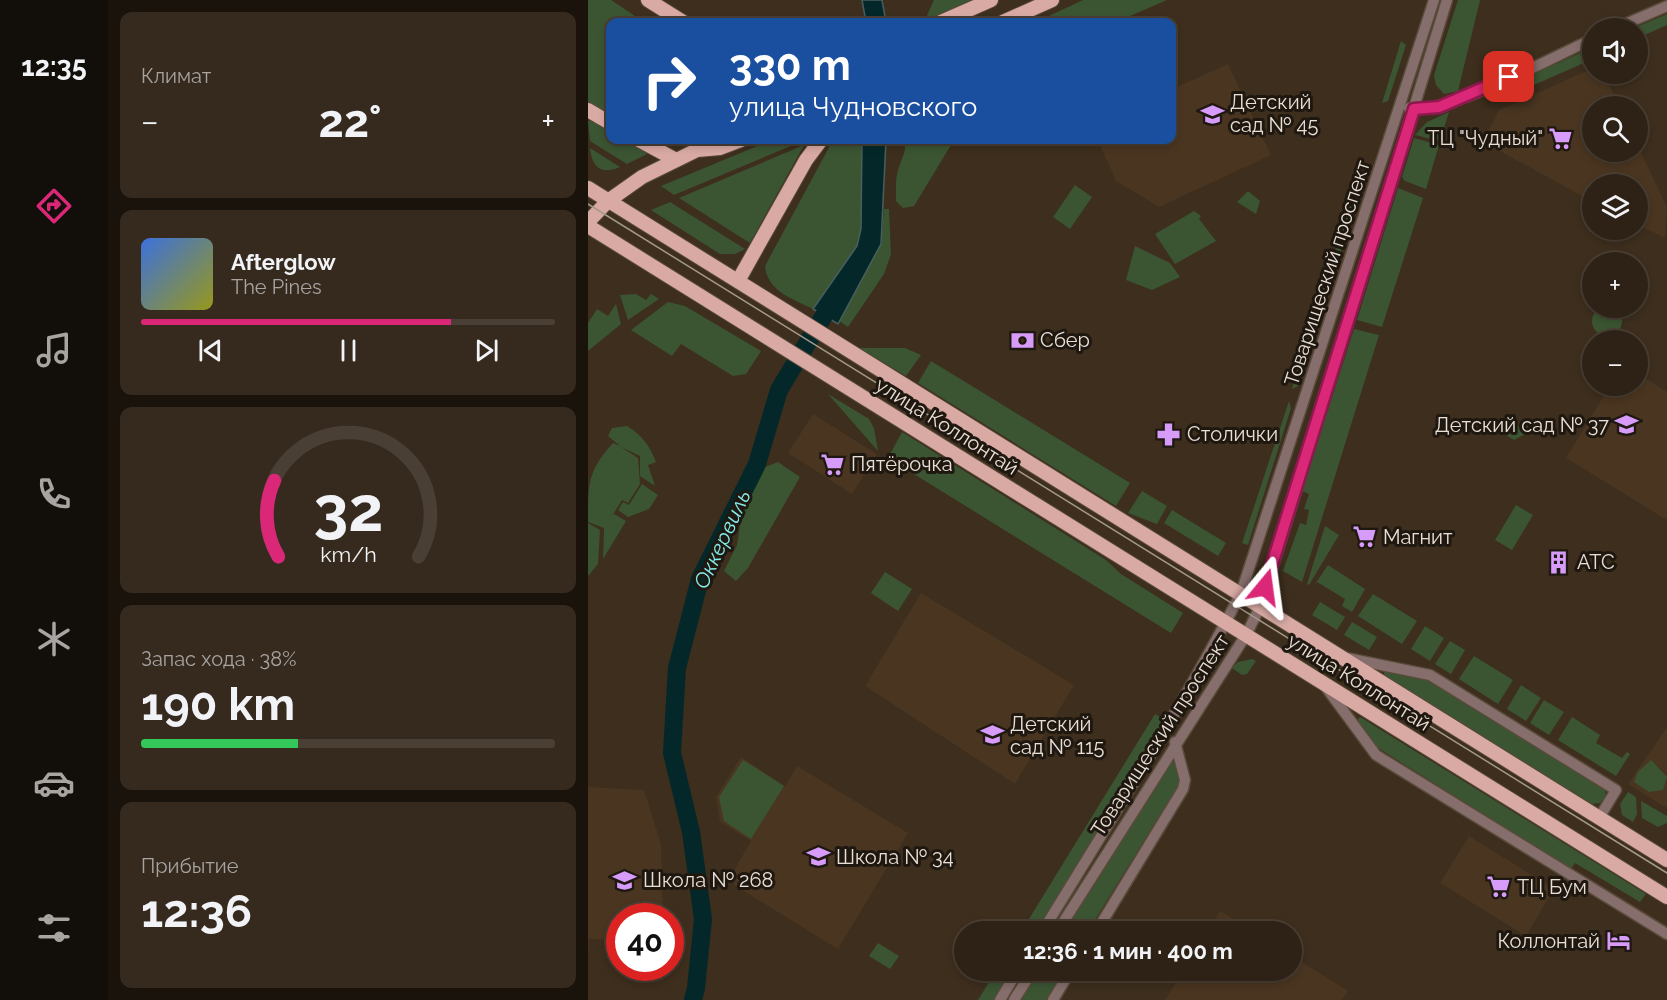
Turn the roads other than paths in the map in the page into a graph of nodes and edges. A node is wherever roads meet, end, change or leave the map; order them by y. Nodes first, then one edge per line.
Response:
1 (648, 0) edge
2 (991, 0) edge
3 (1052, 0) edge
4 (1434, 0) edge
5 (1447, 0) edge
6 (1667, 6) edge
7 (677, 18) edge
8 (950, 18) edge
9 (1012, 18) edge
10 (1639, 18) edge
11 (1582, 44) edge
12 (1400, 105) junction
13 (1414, 109) junction
14 (588, 110) edge
15 (606, 121) edge
16 (646, 144) edge
17 (730, 144) edge
18 (811, 144) edge
19 (818, 144) edge
20 (702, 145) edge
21 (675, 160) junction
22 (806, 160) junction
23 (588, 188) edge
24 (608, 201) junction
25 (588, 224) edge
26 (738, 280) junction
27 (1241, 593) junction
28 (1261, 605) junction
29 (1226, 622) junction
30 (1246, 635) junction
31 (1345, 658) junction
32 (1323, 683) junction
33 (1175, 742) junction
34 (1599, 818) junction
35 (1667, 860) edge
36 (1667, 897) edge
37 (1049, 921) edge
38 (1064, 921) edge
39 (1103, 921) edge
40 (1667, 934) edge
41 (1011, 981) edge
42 (1026, 981) edge
43 (1064, 981) edge
44 (1000, 1000) edge
45 (1014, 1000) edge
46 (1053, 1000) edge

1 - 7 main road
2 - 8 main road
3 - 9 main road
4 - 12 street, Товарищеский проспект
5 - 13 street, Товарищеский проспект
6 - 10 street
11 - 13 street
12 - 13 street
12 - 27 street, Товарищеский проспект
13 - 28 street, Товарищеский проспект
14 - 15 main road
16 - 21 main road
17 - 20 main road
18 - 22 main road
19 - 22 main road
20 - 21 main road
21 - 24 main road
22 - 26 main road
23 - 24 main road
24 - 25 main road
24 - 26 main road
25 - 29 main road, улица Коллонтай
26 - 27 main road, улица Коллонтай
27 - 28 main road, улица Коллонтай
27 - 29 street, Товарищеский проспект
28 - 30 street, Товарищеский проспект
28 - 31 main road, улица Коллонтай
29 - 30 main road, улица Коллонтай
29 - 37 street, Товарищеский проспект
30 - 32 main road, улица Коллонтай
30 - 33 street, Товарищеский проспект
31 - 34 main road, улица Коллонтай
31 - 34 street
32 - 36 main road, улица Коллонтай
32 - 40 street
33 - 38 street, Товарищеский проспект
33 - 39 street
34 - 35 main road, улица Коллонтай
41 - 44 street
42 - 45 street
43 - 46 street

